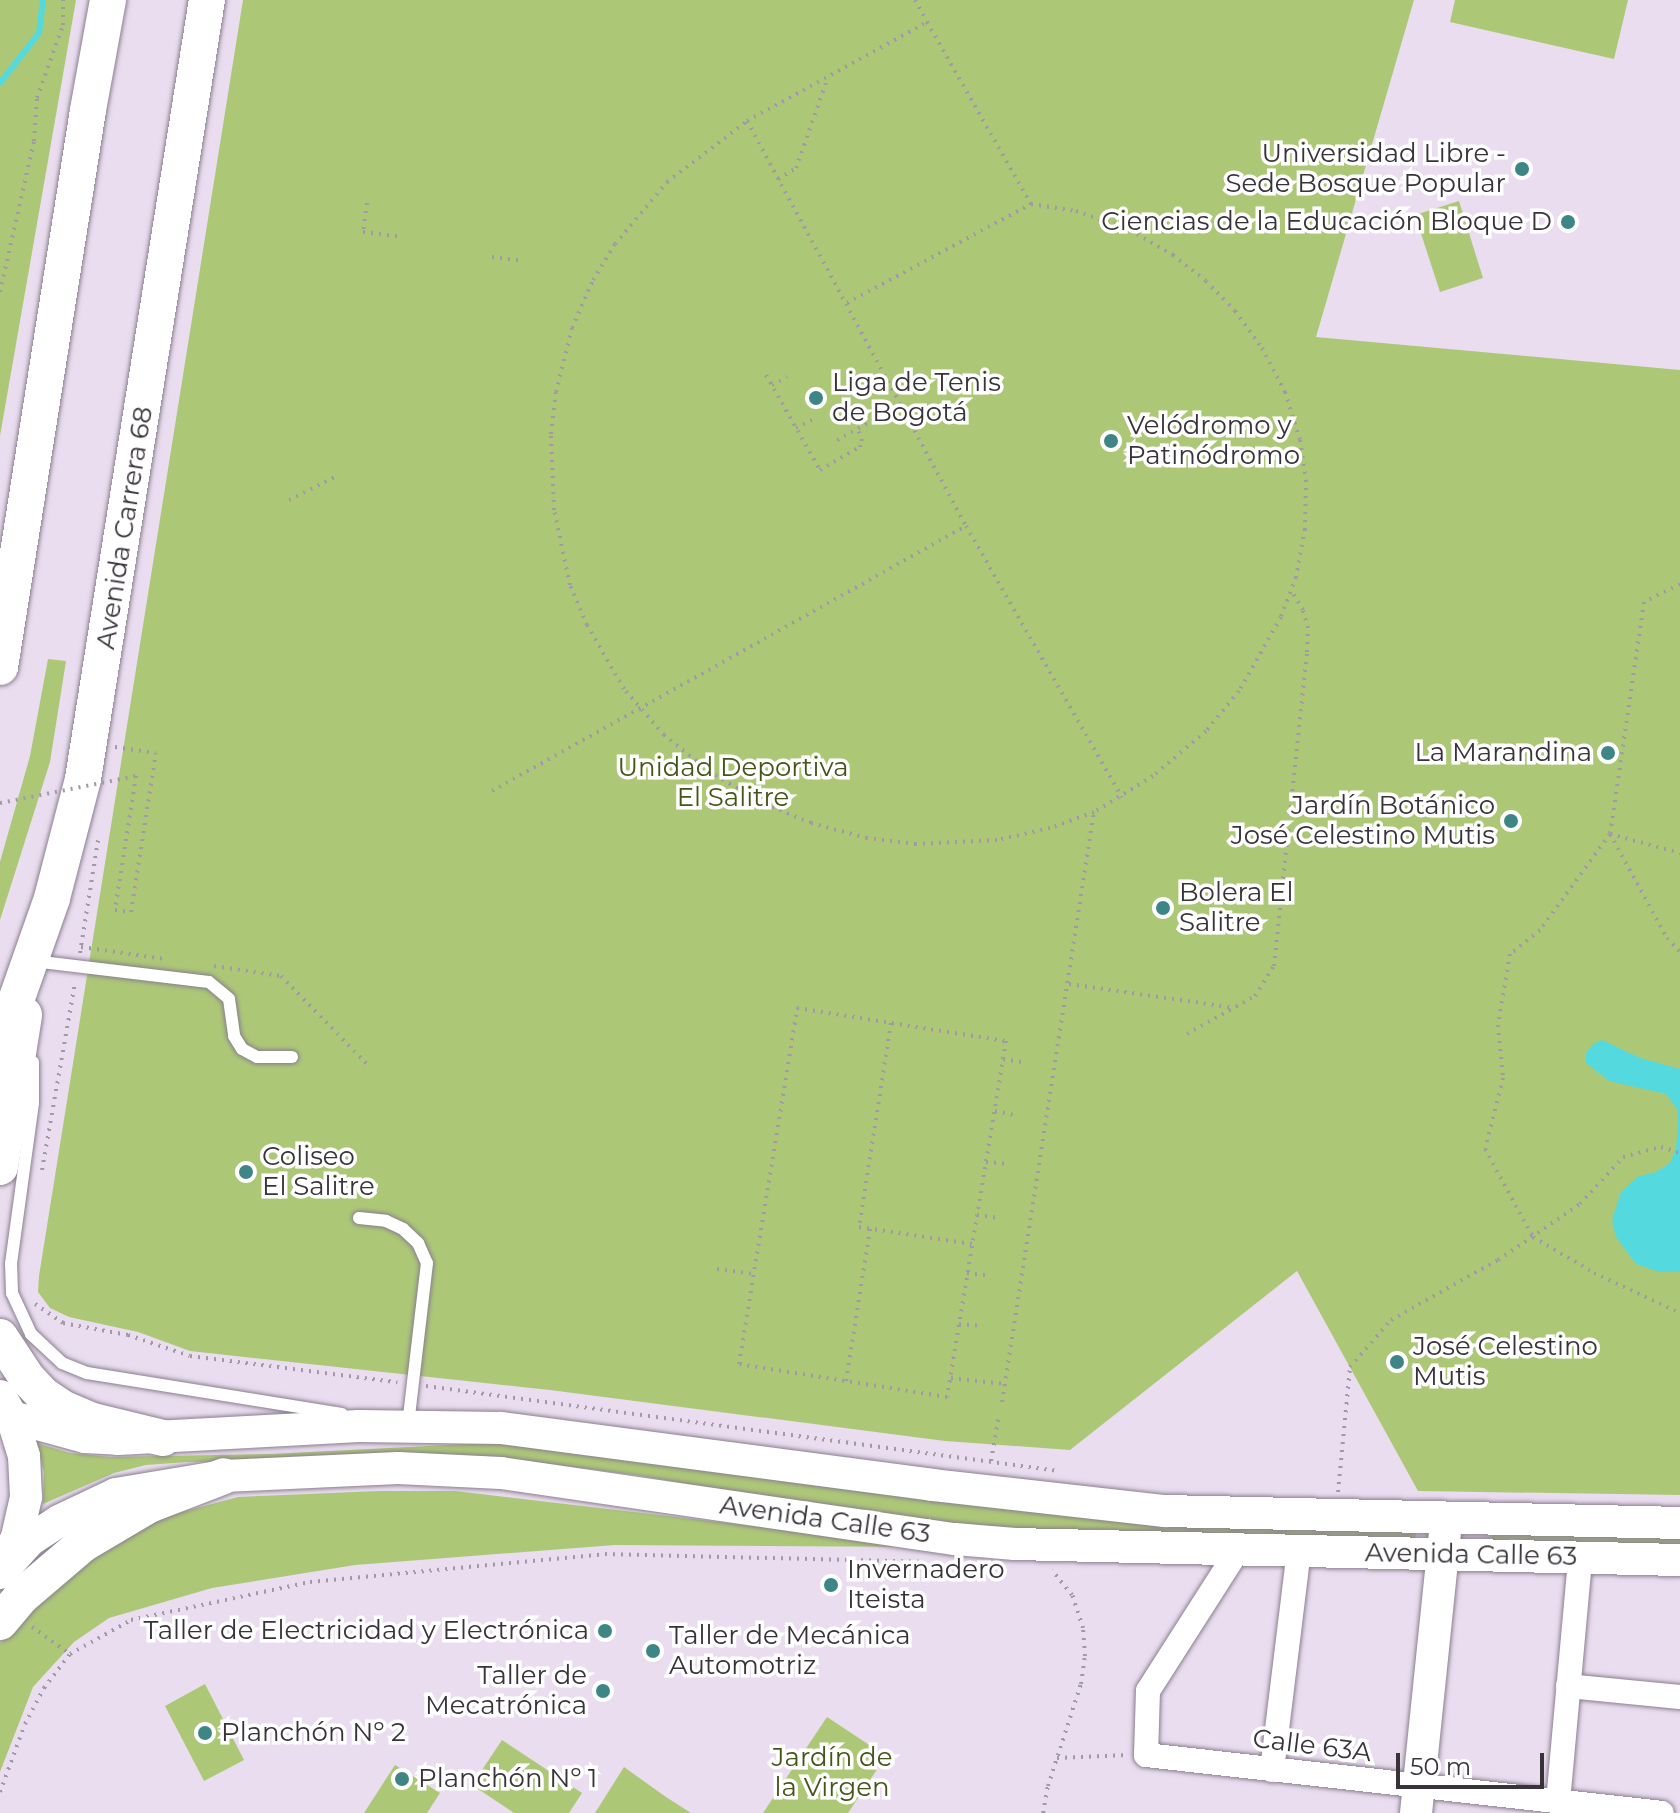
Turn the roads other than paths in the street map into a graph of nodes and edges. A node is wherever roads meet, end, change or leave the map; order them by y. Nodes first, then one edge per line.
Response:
1 (108, 0) edge
2 (207, 0) edge
3 (0, 667) edge
4 (32, 977) junction
5 (32, 1008) dead end
6 (0, 1046) edge
7 (292, 1057) dead end
8 (0, 1167) edge
9 (359, 1218) dead end
10 (0, 1337) edge
11 (6, 1406) edge
12 (408, 1425) junction
13 (163, 1438) junction
14 (224, 1476) junction
15 (1447, 1519) junction
16 (1680, 1523) edge
17 (1238, 1550) junction
18 (1299, 1551) junction
19 (1443, 1555) junction
20 (1580, 1558) junction
21 (1680, 1560) edge
22 (0, 1572) edge
23 (14, 1623) edge
24 (1568, 1686) junction
25 (1680, 1697) edge
26 (1272, 1770) junction
27 (1417, 1800) edge
28 (1558, 1802) junction
29 (1662, 1813) edge

1 - 3 main road
2 - 4 main road, Avenida Carrera 68
4 - 6 main road, Avenida Carrera 68
4 - 7 lane
4 - 8 main road
5 - 12 lane
9 - 12 lane
10 - 13 main road
11 - 13 main road, Avenida Calle 63
11 - 22 main road
12 - 13 main road, Avenida Calle 63
12 - 15 main road, Avenida Calle 63
14 - 17 main road, Avenida Calle 63
14 - 22 main road, Avenida Calle 63
14 - 23 main road
15 - 16 main road, Avenida Calle 63
15 - 19 main road
17 - 18 main road, Avenida Calle 63
17 - 26 street, Calle 63A
18 - 19 main road, Avenida Calle 63
18 - 26 street
19 - 20 main road, Avenida Calle 63
19 - 27 main road
20 - 21 main road, Avenida Calle 63
20 - 24 street
24 - 25 street
24 - 28 street
26 - 27 street, Calle 63A
27 - 28 street, Calle 63A
28 - 29 street, Calle 63A

